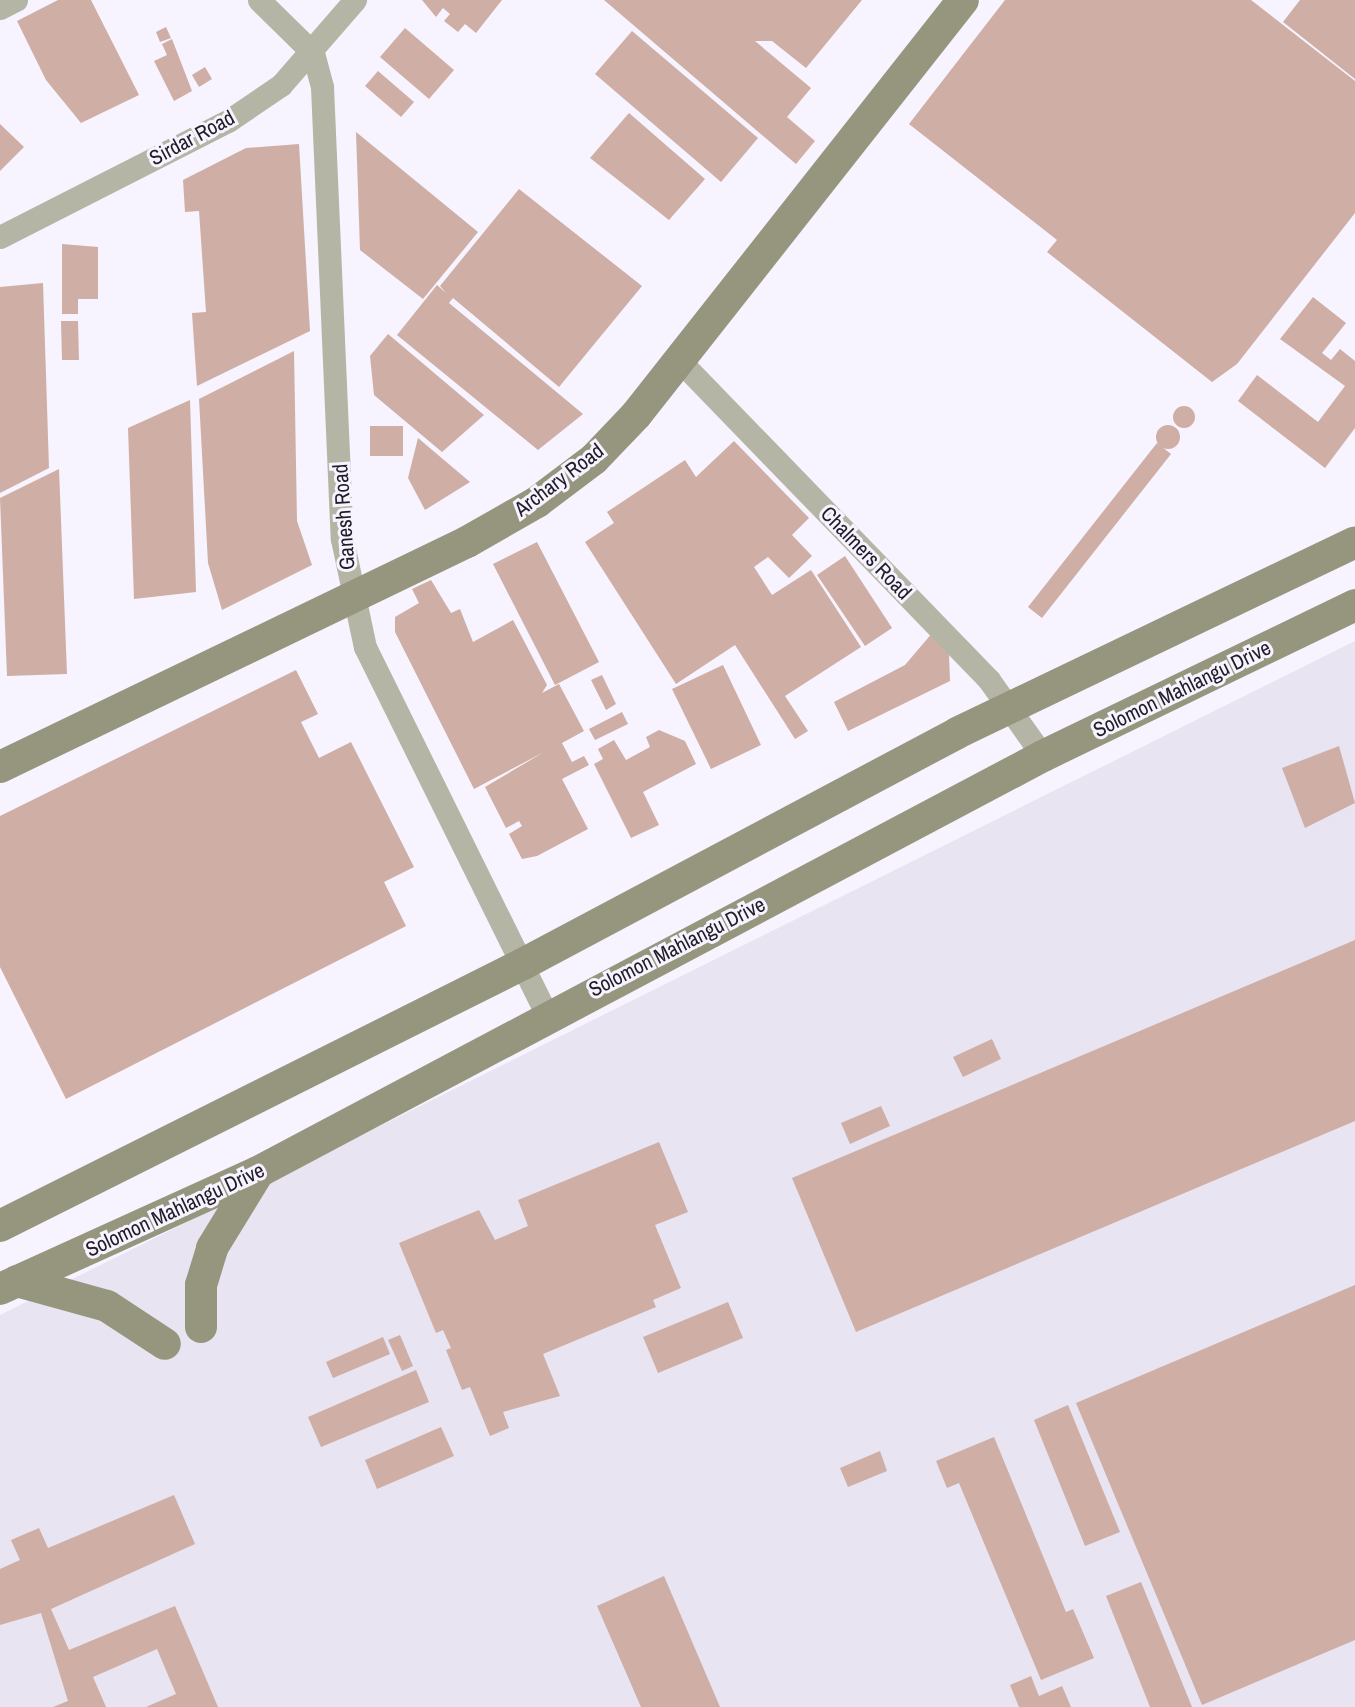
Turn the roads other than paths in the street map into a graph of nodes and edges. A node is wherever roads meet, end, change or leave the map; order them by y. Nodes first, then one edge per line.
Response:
1 (16, 0) edge
2 (259, 0) edge
3 (355, 0) edge
4 (963, 0) edge
5 (0, 8) edge
6 (313, 53) junction
7 (0, 237) edge
8 (679, 360) junction
9 (1355, 542) edge
10 (350, 594) junction
11 (1355, 605) edge
12 (1012, 707) junction
13 (1043, 755) junction
14 (0, 767) edge
15 (523, 964) junction
16 (546, 1014) junction
17 (258, 1172) junction
18 (0, 1226) edge
19 (8, 1285) edge
20 (201, 1327) dead end
21 (165, 1344) dead end

1 - 5 street
2 - 6 street
3 - 6 street, Sirdar Road
4 - 8 main road, Archary Road
6 - 7 street, Sirdar Road
6 - 10 street, Ganesh Road
8 - 10 main road, Archary Road
8 - 12 street, Chalmers Road
9 - 12 main road
10 - 14 main road, Archary Road
10 - 15 street, Ganesh Road
11 - 13 main road, Solomon Mahlangu Drive
12 - 13 street, Chalmers Road
12 - 15 main road
13 - 16 main road, Solomon Mahlangu Drive
15 - 16 street, Ganesh Road
15 - 18 main road
16 - 17 main road, Solomon Mahlangu Drive
17 - 19 main road, Solomon Mahlangu Drive
17 - 20 main road
19 - 21 main road

